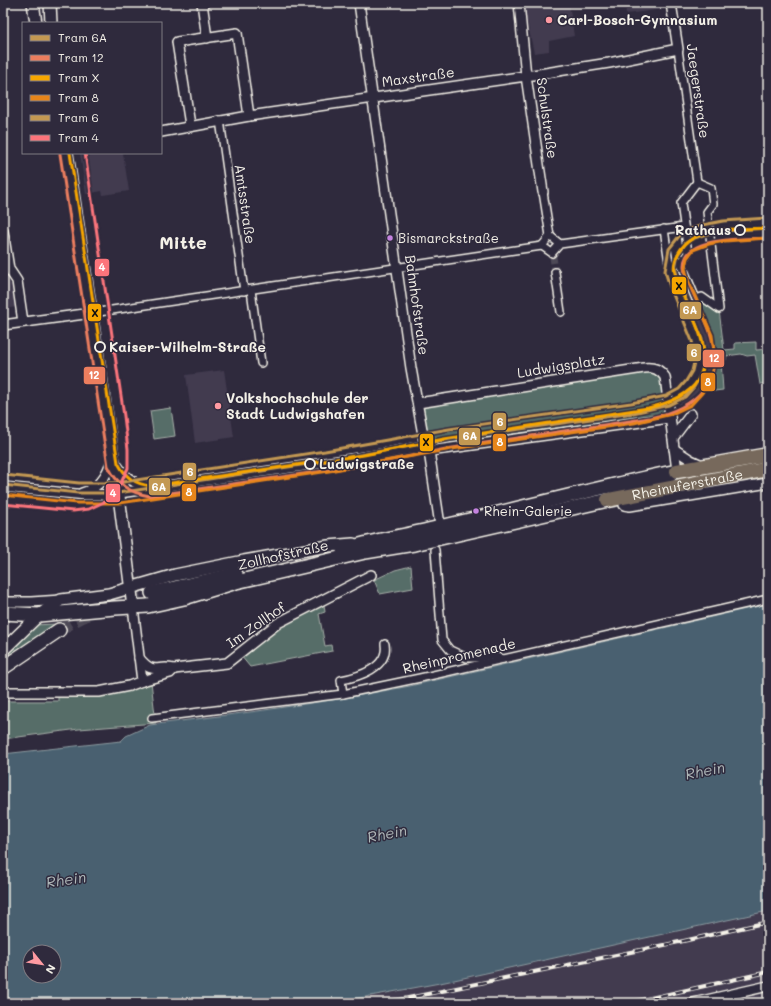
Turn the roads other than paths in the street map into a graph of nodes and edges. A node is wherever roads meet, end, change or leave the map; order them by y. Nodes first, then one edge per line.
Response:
1 (33, 3) edge
2 (50, 3) edge
3 (202, 3) edge
4 (359, 3) edge
5 (519, 3) edge
6 (671, 3) edge
7 (36, 22) edge
8 (52, 22) edge
9 (207, 38) junction
10 (678, 49) junction
11 (526, 76) junction
12 (373, 97) junction
13 (249, 116) junction
14 (220, 120) junction
15 (190, 126) junction
16 (162, 132) edge
17 (67, 154) edge
18 (697, 182) junction
19 (544, 192) joint
20 (684, 227) junction
21 (664, 229) junction
22 (3, 231) edge
23 (550, 236) junction
24 (560, 244) junction
25 (542, 246) junction
26 (397, 268) junction
27 (555, 272) tunnel mouth
28 (685, 273) junction
29 (248, 290) junction
30 (561, 312) dead end
31 (92, 313) junction
32 (23, 322) junction
33 (3, 325) edge
34 (261, 363) dead end
35 (418, 403) junction
36 (691, 414) dead end
37 (670, 418) junction
38 (673, 438) junction
39 (427, 449) junction
40 (674, 449) junction
41 (768, 455) edge
42 (112, 456) junction
43 (705, 466) junction
44 (768, 469) edge
45 (677, 471) junction
46 (768, 483) edge
47 (3, 487) edge
48 (160, 488) junction
49 (76, 494) junction
50 (118, 494) junction
51 (608, 500) junction
52 (624, 504) dead end
53 (441, 532) junction
54 (364, 547) junction
55 (435, 550) dead end
56 (371, 575) dead end
57 (130, 588) junction
58 (152, 593) tunnel mouth
59 (768, 599) edge
60 (61, 600) junction
61 (3, 602) edge
62 (133, 607) junction
63 (3, 613) edge
64 (39, 615) junction
65 (59, 630) tunnel mouth
66 (384, 644) dead end
67 (3, 650) edge
68 (139, 658) junction
69 (504, 659) junction
70 (3, 668) edge
71 (174, 669) junction
72 (142, 681) junction
73 (3, 692) edge
74 (343, 694) junction
75 (152, 718) dead end
76 (768, 986) edge
77 (693, 1003) edge

1 - 7 street
2 - 8 street
3 - 9 street
4 - 12 street, Bahnhofstraße
5 - 11 street, Schulstraße
6 - 10 street, Jaegerstraße
9 - 13 street
9 - 15 street
10 - 11 street, Maxstraße
10 - 18 street, Jaegerstraße
11 - 12 street, Maxstraße
11 - 19 street, Schulstraße
12 - 13 street, Maxstraße
12 - 26 street, Bahnhofstraße
13 - 14 street, Maxstraße
14 - 15 street, Maxstraße
14 - 29 street, Amtsstraße
15 - 16 street, Maxstraße
17 - 31 street
18 - 20 street
18 - 28 street
19 - 23 street, Schulstraße
20 - 21 street
20 - 28 street
21 - 24 street
21 - 28 street
22 - 32 street
23 - 24 street
23 - 25 street
24 - 25 street
25 - 26 street
26 - 29 street
26 - 35 street, Bahnhofstraße
27 - 30 street
29 - 31 street
29 - 34 street, Amtsstraße
31 - 32 street
31 - 42 street
32 - 33 street
35 - 37 street, Ludwigsplatz
35 - 39 street, Bahnhofstraße
36 - 38 street
37 - 38 street
37 - 39 street
38 - 40 street
39 - 48 street
39 - 53 street, Bahnhofstraße
40 - 43 street
40 - 45 street
41 - 43 main road, Rheinuferstraße
42 - 48 street
42 - 49 street
42 - 50 street
43 - 45 main road, Rheinuferstraße
44 - 51 main road, Rheinuferstraße
45 - 51 street, Rheinuferstraße
45 - 53 main road, Rheinuferstraße
46 - 52 street
47 - 49 street
48 - 50 street
49 - 50 street
50 - 57 street
51 - 53 main road, Rheinuferstraße
53 - 54 main road, Zollhofstraße
54 - 57 street, Zollhofstraße
54 - 58 main road
54 - 62 main road, Zollhofstraße
55 - 69 street
56 - 71 street, Im Zollhof
57 - 60 street, Zollhofstraße
57 - 62 street
59 - 69 street, Rheinpromenade
60 - 61 street
60 - 64 street
62 - 64 main road, Zollhofstraße
62 - 68 street
63 - 64 main road, Zollhofstraße
64 - 67 street
65 - 70 main road
66 - 74 street
68 - 71 street, Im Zollhof
68 - 72 street
69 - 74 street, Rheinpromenade
71 - 72 street, Im Zollhof
72 - 73 street
74 - 75 street, Rheinpromenade
76 - 77 street

